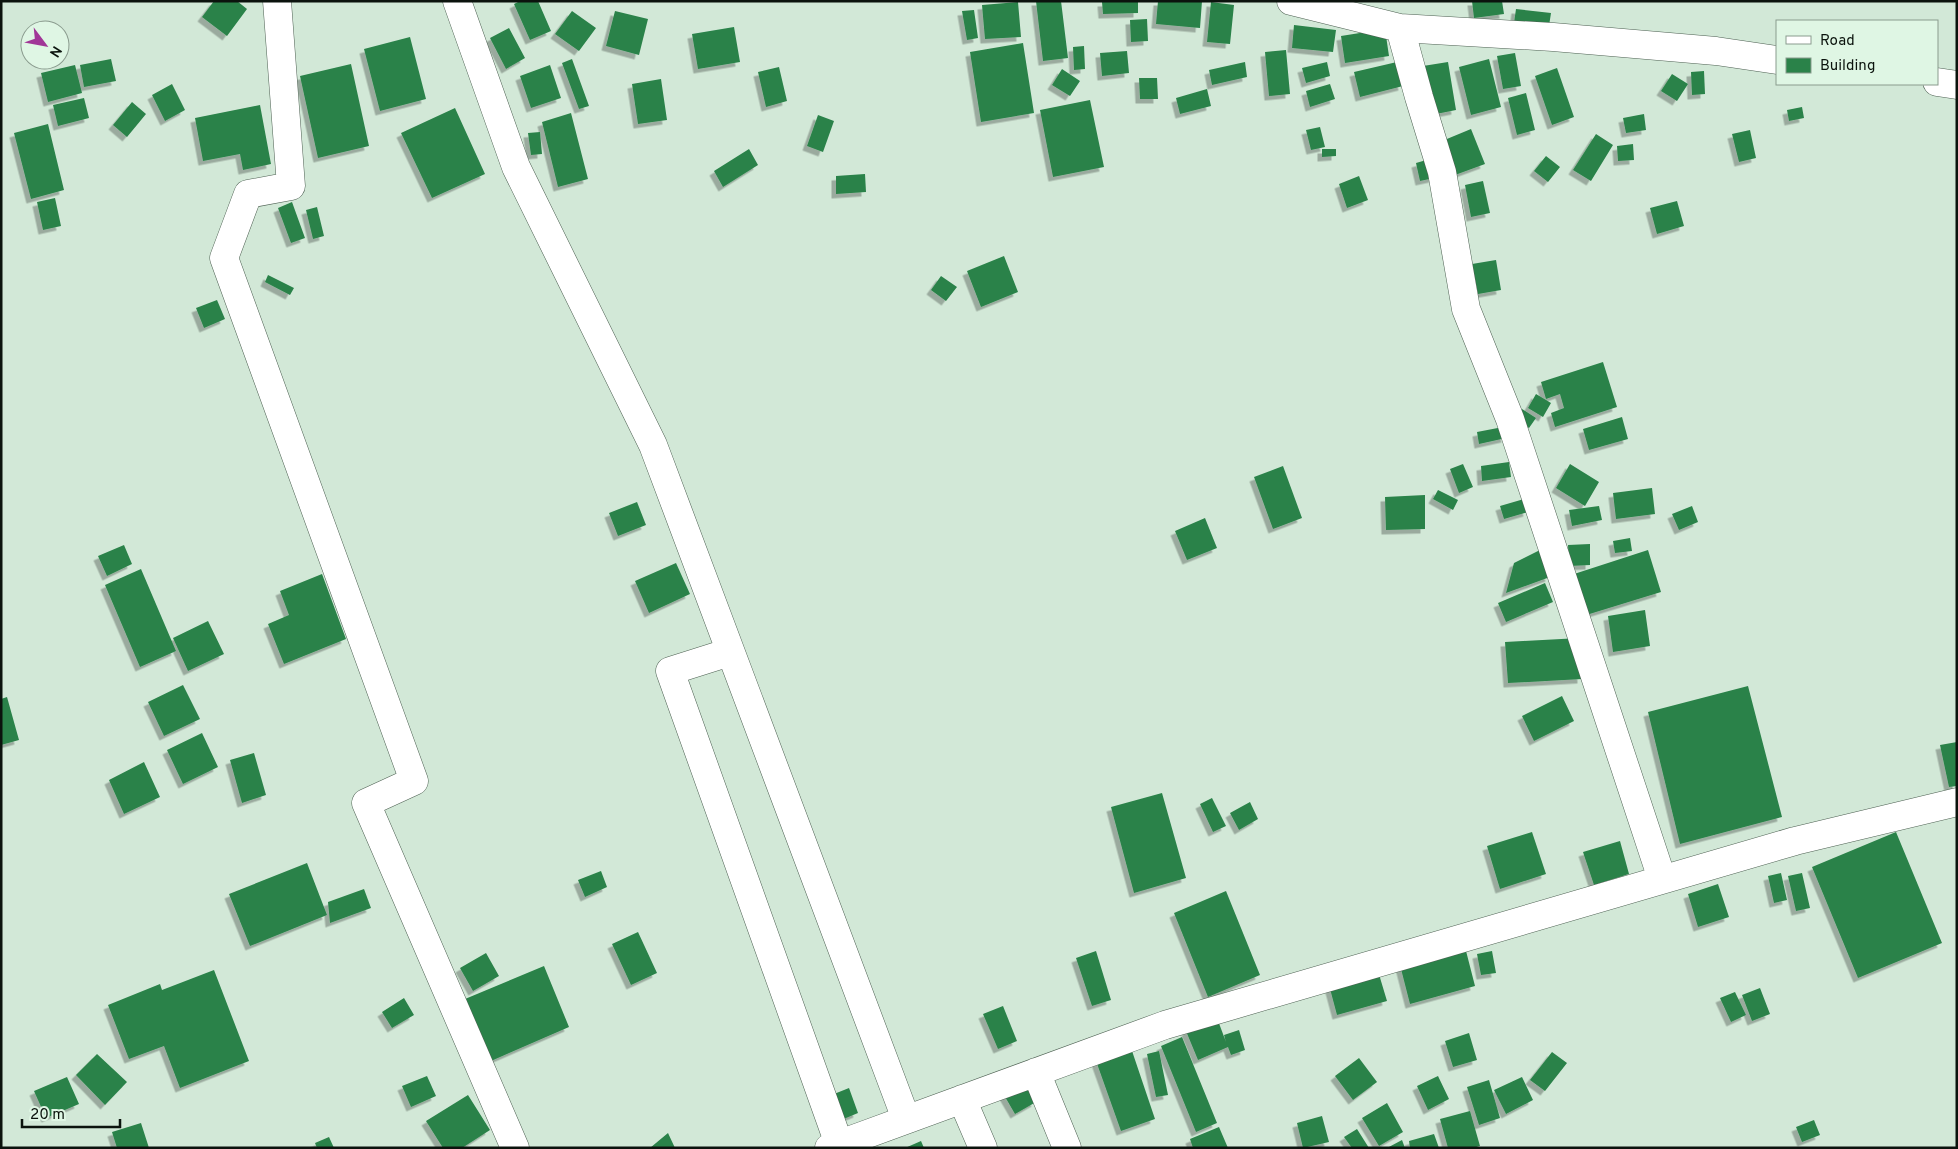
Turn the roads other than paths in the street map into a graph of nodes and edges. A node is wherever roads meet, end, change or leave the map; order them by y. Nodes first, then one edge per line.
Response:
1 (277, 1) edge
2 (458, 1) edge
3 (1291, 1) edge
4 (1400, 28) junction
5 (1776, 60) edge
6 (1938, 82) edge
7 (1957, 85) edge
8 (730, 652) junction
9 (1957, 802) edge
10 (1662, 879) junction
11 (1036, 1072) junction
12 (962, 1099) junction
13 (906, 1119) junction
14 (834, 1146) edge
15 (515, 1148) edge
16 (984, 1148) edge
17 (1067, 1148) edge

1 - 15 street
2 - 8 street
3 - 4 street
4 - 5 street
4 - 10 street
6 - 7 street
8 - 13 street
8 - 14 street
9 - 10 street
10 - 11 street
11 - 12 street
11 - 17 street
12 - 13 street
12 - 16 street
13 - 14 street

